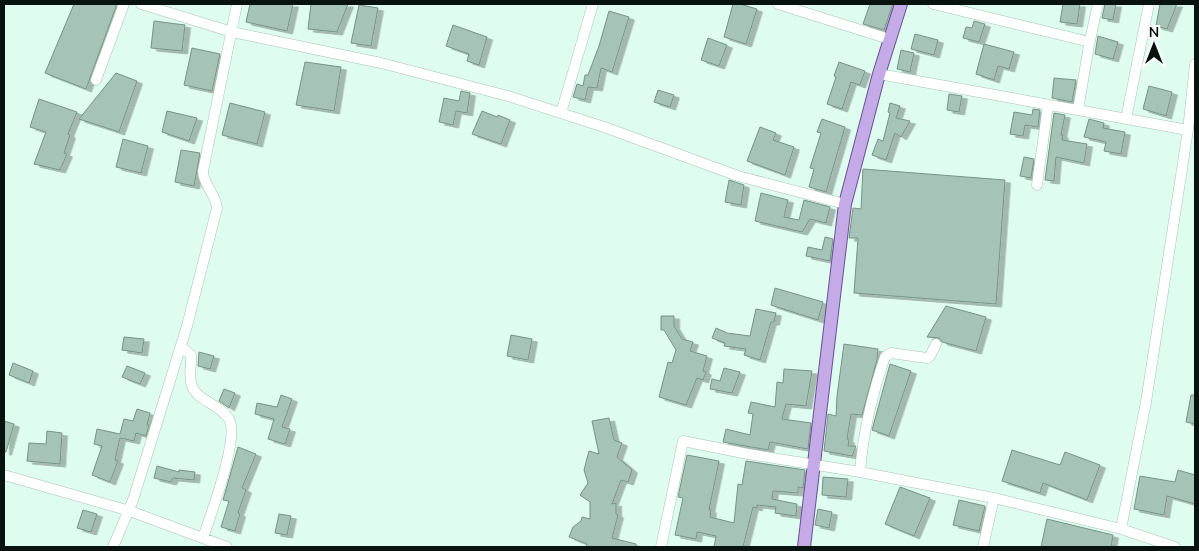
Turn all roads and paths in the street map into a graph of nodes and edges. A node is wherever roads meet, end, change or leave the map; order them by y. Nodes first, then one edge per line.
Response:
1 (124, 4) edge
2 (141, 4) edge
3 (237, 4) edge
4 (593, 4) edge
5 (778, 4) edge
6 (901, 4) edge
7 (933, 4) edge
8 (1098, 4) edge
9 (1148, 4) edge
10 (232, 32) junction
11 (889, 40) junction
12 (1090, 42) junction
13 (1195, 64) edge
14 (879, 74) junction
15 (96, 80) dead end
16 (1048, 104) junction
17 (1078, 110) junction
18 (561, 113) junction
19 (1126, 119) junction
20 (1188, 130) junction
21 (1037, 185) dead end
22 (845, 204) junction
23 (936, 344) dead end
24 (181, 346) junction
25 (815, 464) junction
26 (860, 472) junction
27 (4, 475) edge
28 (994, 498) junction
29 (130, 511) junction
30 (1121, 529) junction
31 (204, 538) junction
32 (113, 547) edge
33 (227, 547) edge
34 (661, 547) edge
35 (804, 547) edge
36 (983, 547) edge
37 (1175, 547) edge

1 - 15 street
2 - 10 street
3 - 10 street
4 - 18 street
5 - 11 street
6 - 11 main road
7 - 12 street
8 - 12 street
9 - 19 street
10 - 18 street
10 - 24 street
11 - 14 main road
12 - 17 street
13 - 20 street
14 - 16 street
14 - 22 main road
16 - 17 street
16 - 21 street
17 - 19 street
18 - 22 street
19 - 20 street
20 - 30 street
22 - 25 main road
23 - 26 street
24 - 29 street
24 - 31 street
25 - 26 street
25 - 34 street
25 - 35 main road
26 - 28 street
27 - 29 street
28 - 30 street
28 - 36 street
29 - 31 street
29 - 32 street
30 - 37 street
31 - 33 street

